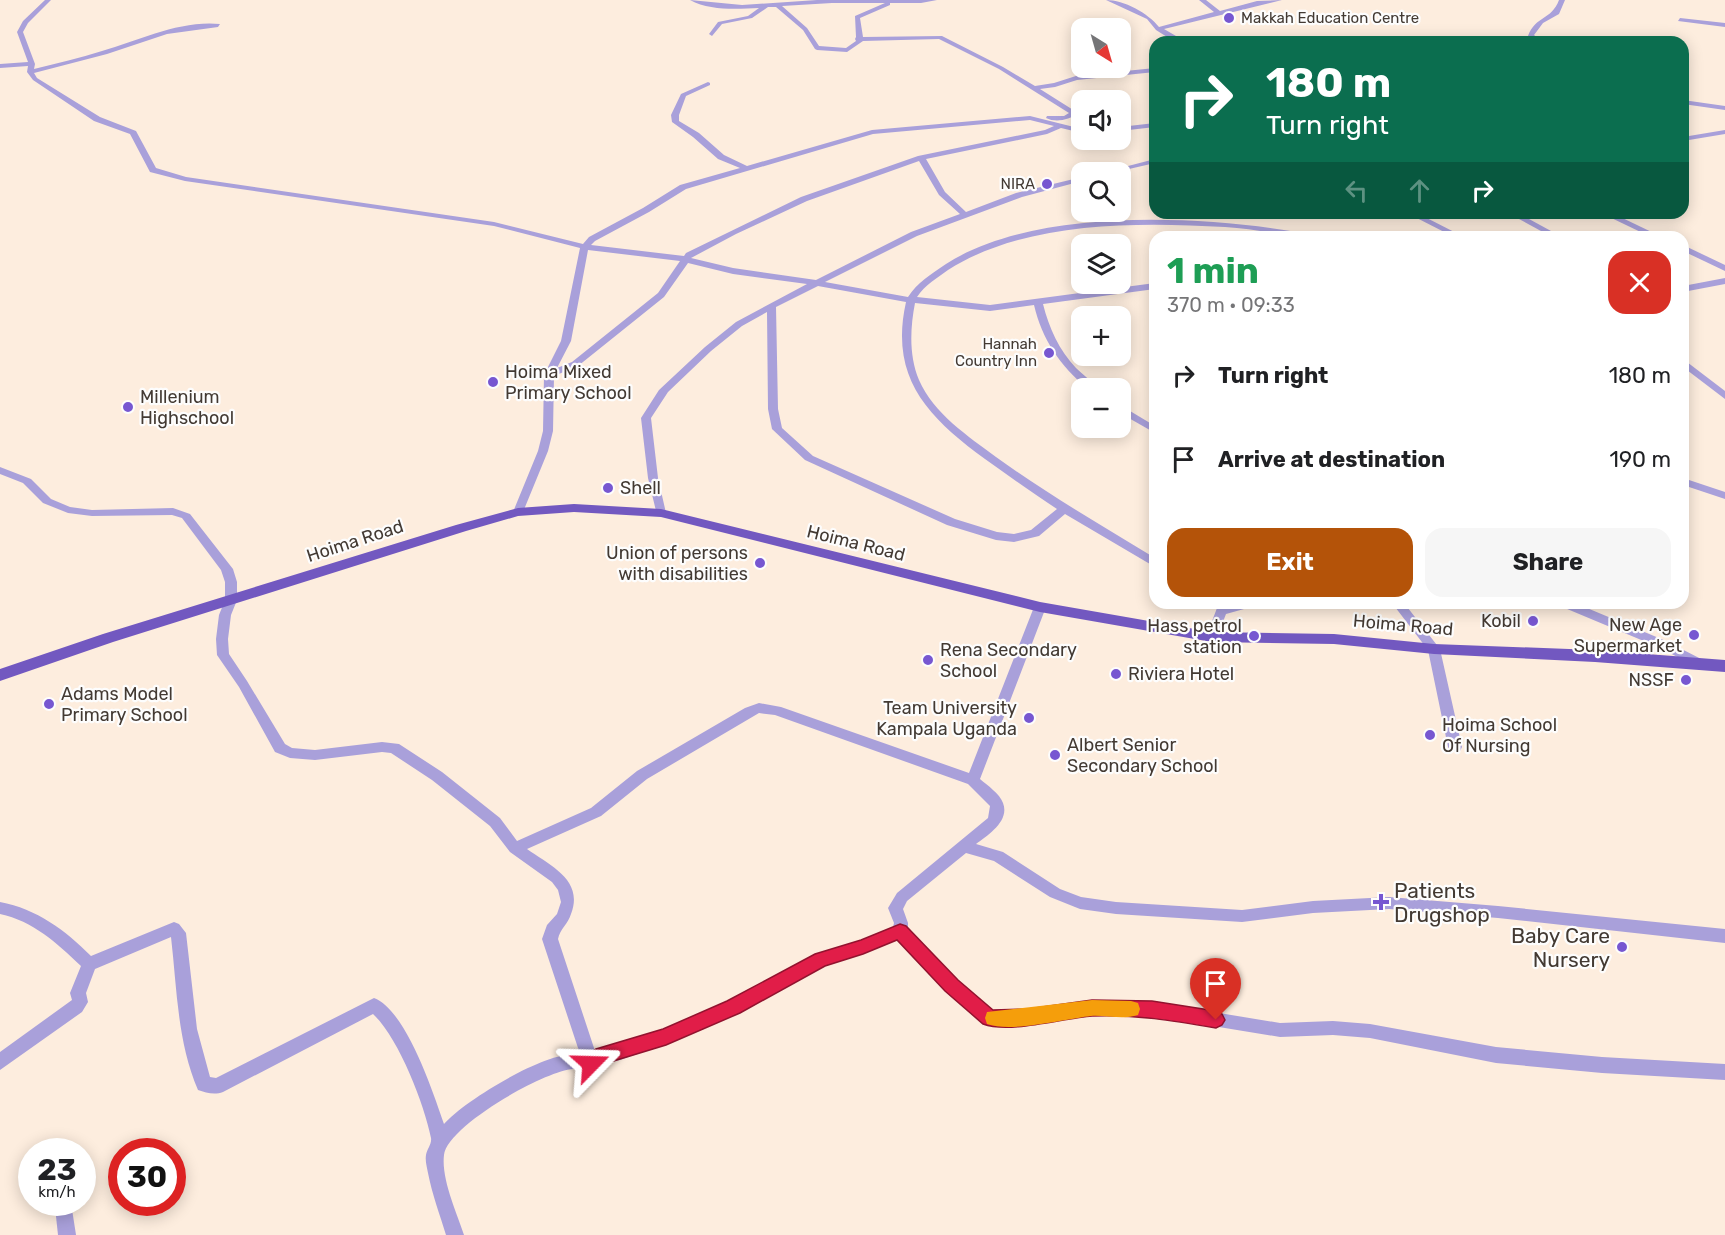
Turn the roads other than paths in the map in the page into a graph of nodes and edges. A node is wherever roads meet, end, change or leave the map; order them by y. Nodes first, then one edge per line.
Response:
1 (48, 0) edge
2 (693, 0) edge
3 (934, 0) edge
4 (1109, 0) edge
5 (1131, 0) edge
6 (1202, 0) edge
7 (1279, 0) edge
8 (1562, 0) edge
9 (909, 1) edge
10 (891, 2) junction
11 (1118, 4) junction
12 (766, 5) junction
13 (777, 5) junction
14 (1219, 14) junction
15 (1680, 20) dead end
16 (218, 25) dead end
17 (1725, 25) edge
18 (1158, 29) junction
19 (712, 34) dead end
20 (1170, 36) edge
21 (1531, 36) edge
22 (858, 39) junction
23 (0, 66) edge
24 (31, 68) junction
25 (1149, 71) edge
26 (708, 84) dead end
27 (1033, 88) junction
28 (1689, 103) edge
29 (1725, 108) edge
30 (1040, 119) junction
31 (1060, 126) junction
32 (1149, 126) edge
33 (1071, 128) edge
34 (1131, 128) edge
35 (1725, 132) edge
36 (1689, 138) edge
37 (921, 158) junction
38 (1149, 162) edge
39 (1131, 167) edge
40 (740, 169) junction
41 (1071, 182) edge
42 (964, 214) junction
43 (1423, 219) edge
44 (1524, 219) edge
45 (1618, 219) edge
46 (1279, 231) edge
47 (1448, 231) edge
48 (1546, 231) edge
49 (1645, 231) edge
50 (585, 247) junction
51 (1689, 251) edge
52 (684, 259) junction
53 (1725, 268) edge
54 (1725, 281) edge
55 (817, 283) junction
56 (1149, 287) edge
57 (1689, 289) edge
58 (912, 299) junction
59 (1038, 302) junction
60 (771, 306) junction
61 (1689, 367) edge
62 (549, 375) junction
63 (1083, 378) edge
64 (1725, 396) edge
65 (1131, 415) edge
66 (1149, 425) edge
67 (0, 470) edge
68 (1689, 483) edge
69 (1725, 496) edge
70 (1064, 510) junction
71 (518, 512) junction
72 (661, 513) junction
73 (1149, 560) edge
74 (231, 600) junction
75 (1040, 607) junction
76 (1216, 609) edge
77 (1403, 609) edge
78 (1579, 609) edge
79 (1212, 637) junction
80 (1434, 649) junction
81 (1701, 664) junction
82 (1725, 666) edge
83 (0, 675) edge
84 (1455, 747) dead end
85 (973, 780) junction
86 (962, 846) junction
87 (515, 848) junction
88 (0, 908) edge
89 (900, 932) junction
90 (1725, 936) edge
91 (89, 964) junction
92 (0, 1062) edge
93 (591, 1064) junction
94 (1725, 1072) edge
95 (440, 1140) junction
96 (65, 1216) edge
97 (67, 1235) edge
98 (455, 1235) edge

1 - 24 street
2 - 12 street
3 - 9 street
4 - 11 street
5 - 11 street
6 - 14 street
7 - 14 street
8 - 21 street
9 - 10 street
10 - 13 street
10 - 22 street
11 - 18 street
12 - 13 street
12 - 19 street
13 - 22 street
14 - 18 street
15 - 17 street
16 - 24 street
18 - 20 street
22 - 27 street
23 - 24 street
24 - 50 street
25 - 27 street
26 - 40 street
27 - 30 street
28 - 29 street
30 - 31 street
30 - 40 street
31 - 33 street
31 - 37 street
32 - 34 street
35 - 36 street
37 - 42 street
37 - 52 street
38 - 39 street
40 - 50 street
41 - 42 street
42 - 55 street
43 - 47 street
44 - 48 street
45 - 49 street
46 - 58 street
50 - 52 street
50 - 62 street
51 - 53 street
52 - 55 street
52 - 62 street
54 - 57 street
55 - 58 street
55 - 60 street
56 - 59 street
58 - 59 street
58 - 70 street
59 - 63 street
60 - 70 street
60 - 72 street
61 - 64 street
62 - 71 street
65 - 66 street
67 - 74 street
68 - 69 street
70 - 73 street
71 - 72 main road, Hoima Road
71 - 74 main road, Hoima Road
72 - 75 main road, Hoima Road
74 - 83 main road, Hoima Road
74 - 87 street
75 - 79 main road, Hoima Road
75 - 85 street
76 - 79 street
77 - 80 street
78 - 81 street
79 - 80 main road, Hoima Road
80 - 81 main road, Hoima Road
80 - 84 street
81 - 82 main road, Hoima Road
85 - 86 street
85 - 87 street
86 - 89 street
86 - 90 street
87 - 93 street
88 - 91 street
89 - 93 street
89 - 94 street
91 - 92 street
91 - 95 street
93 - 95 street
95 - 98 street
96 - 97 street

